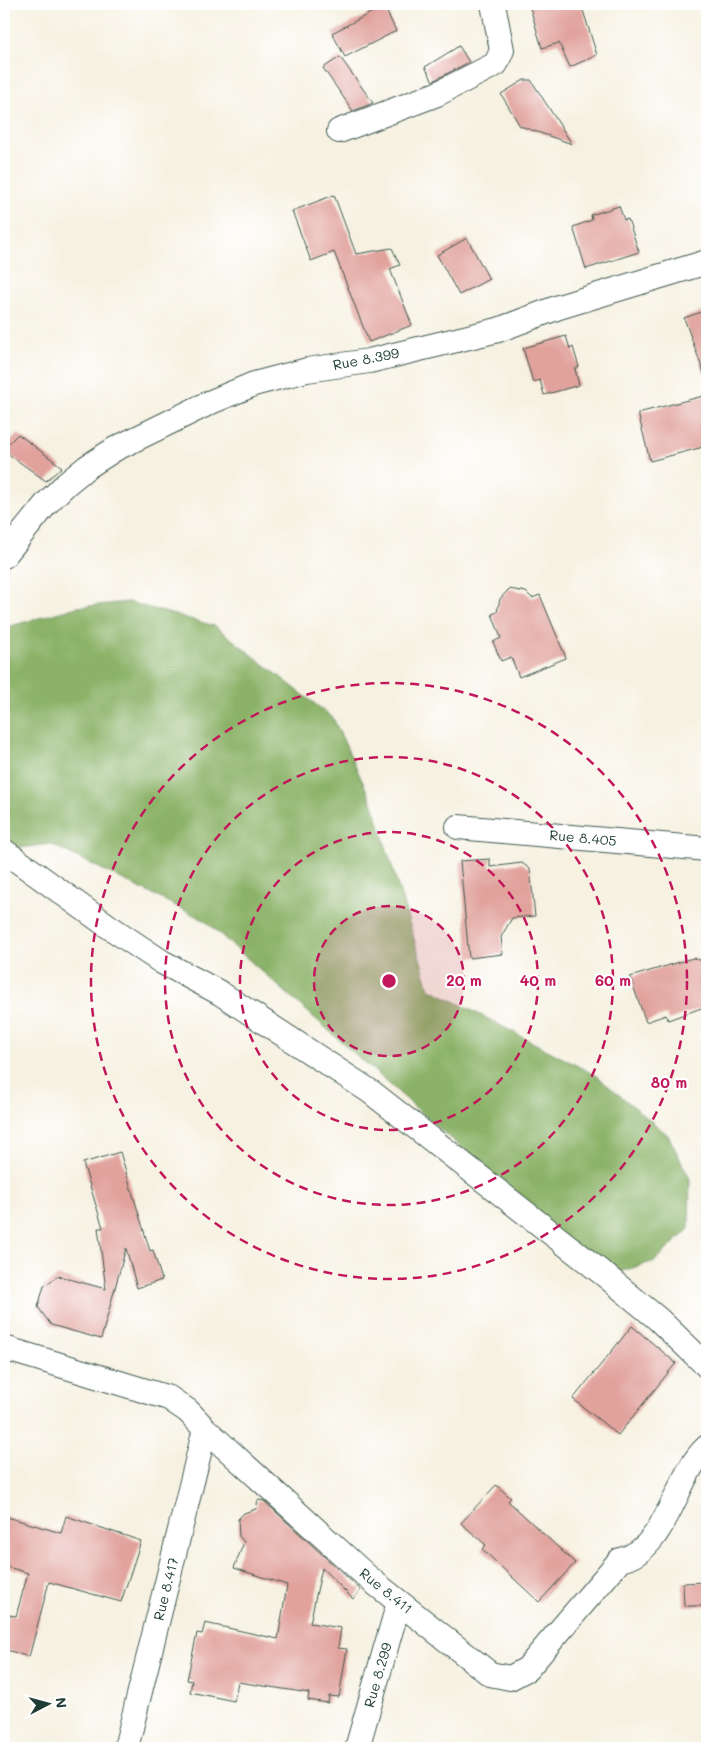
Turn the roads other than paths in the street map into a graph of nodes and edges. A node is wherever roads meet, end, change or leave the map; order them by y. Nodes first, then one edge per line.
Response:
1 (494, 4) edge
2 (339, 131) dead end
3 (707, 262) edge
4 (4, 556) edge
5 (458, 827) dead end
6 (707, 849) edge
7 (4, 851) edge
8 (4, 1348) edge
9 (707, 1366) edge
10 (205, 1429) junction
11 (707, 1447) edge
12 (399, 1602) junction
13 (126, 1748) edge
14 (357, 1748) edge

1 - 2 street
3 - 4 street, Rue 8.399
5 - 6 street, Rue 8.405
7 - 9 street
8 - 10 street, Rue 8.411
10 - 12 street, Rue 8.411
10 - 13 street, Rue 8.417
11 - 12 street, Rue 8.411
12 - 14 street, Rue 8.299

